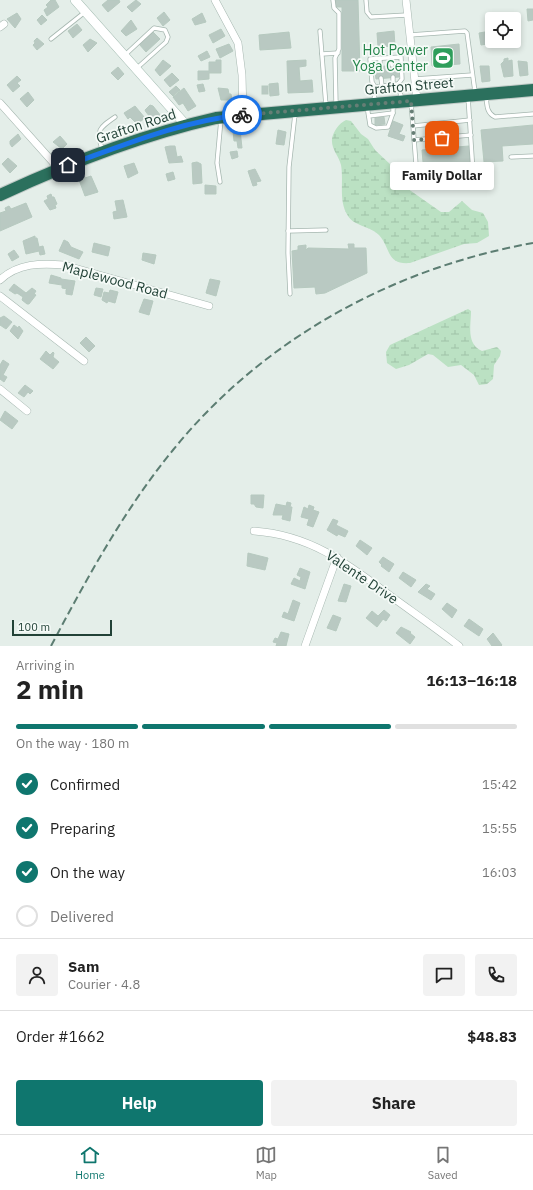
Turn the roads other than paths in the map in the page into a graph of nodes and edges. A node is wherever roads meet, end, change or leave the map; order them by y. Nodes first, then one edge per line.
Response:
1 (76, 0) edge
2 (215, 0) edge
3 (332, 0) edge
4 (366, 0) edge
5 (406, 0) edge
6 (86, 11) junction
7 (407, 16) junction
8 (320, 31) dead end
9 (409, 35) junction
10 (51, 39) dead end
11 (338, 53) junction
12 (125, 54) junction
13 (322, 54) junction
14 (391, 57) junction
15 (380, 58) junction
16 (392, 65) dead end
17 (380, 66) dead end
18 (137, 68) junction
19 (472, 75) junction
20 (392, 77) dead end
21 (382, 78) dead end
22 (414, 79) junction
23 (398, 84) junction
24 (393, 85) junction
25 (382, 86) junction
26 (375, 87) junction
27 (533, 90) edge
28 (476, 95) junction
29 (0, 103) edge
30 (403, 104) junction
31 (331, 108) junction
32 (370, 108) junction
33 (292, 111) junction
34 (533, 114) edge
35 (243, 115) junction
36 (115, 117) dead end
37 (221, 118) junction
38 (470, 120) junction
39 (186, 125) junction
40 (413, 126) junction
41 (471, 135) junction
42 (414, 140) junction
43 (103, 152) junction
44 (533, 156) edge
45 (511, 157) dead end
46 (59, 168) junction
47 (220, 182) dead end
48 (0, 195) edge
49 (326, 230) dead end
50 (288, 231) junction
51 (0, 280) edge
52 (290, 294) dead end
53 (0, 296) edge
54 (209, 306) dead end
55 (84, 361) dead end
56 (0, 389) edge
57 (27, 411) dead end
58 (254, 531) dead end
59 (337, 557) junction
60 (304, 646) edge
61 (459, 646) edge

1 - 6 street
2 - 35 street
3 - 11 lane
4 - 7 lane
5 - 7 street
6 - 10 lane
6 - 12 street
7 - 9 street
8 - 13 lane
9 - 19 lane
9 - 22 street
11 - 13 lane
11 - 31 lane
12 - 18 street
12 - 18 lane
13 - 31 lane
14 - 15 lane
14 - 16 lane
14 - 23 lane
15 - 17 lane
15 - 26 lane
18 - 39 street
19 - 22 lane
19 - 28 lane
20 - 24 lane
21 - 25 lane
22 - 30 street
23 - 24 lane
23 - 30 lane
24 - 25 lane
25 - 26 lane
26 - 32 lane
27 - 28 highway, Grafton Street
28 - 30 highway, Grafton Street
28 - 34 lane
28 - 38 lane
29 - 46 street
30 - 32 highway, Grafton Street
30 - 32 lane
30 - 40 lane
31 - 32 highway, Grafton Street
31 - 33 highway, Grafton Street
33 - 35 highway, Grafton Road
33 - 50 lane
35 - 37 highway, Grafton Road
36 - 43 lane
37 - 39 highway, Grafton Road
37 - 47 lane
38 - 40 lane
38 - 41 lane
39 - 43 highway, Grafton Road
40 - 42 lane
41 - 42 lane
41 - 42 lane
43 - 46 highway, Grafton Road
44 - 45 lane
46 - 48 highway, Grafton Road
49 - 50 lane
50 - 52 lane
51 - 54 street, Maplewood Road
53 - 55 street
56 - 57 street
58 - 59 street, Valente Drive
59 - 60 street
59 - 61 street, Valente Drive

